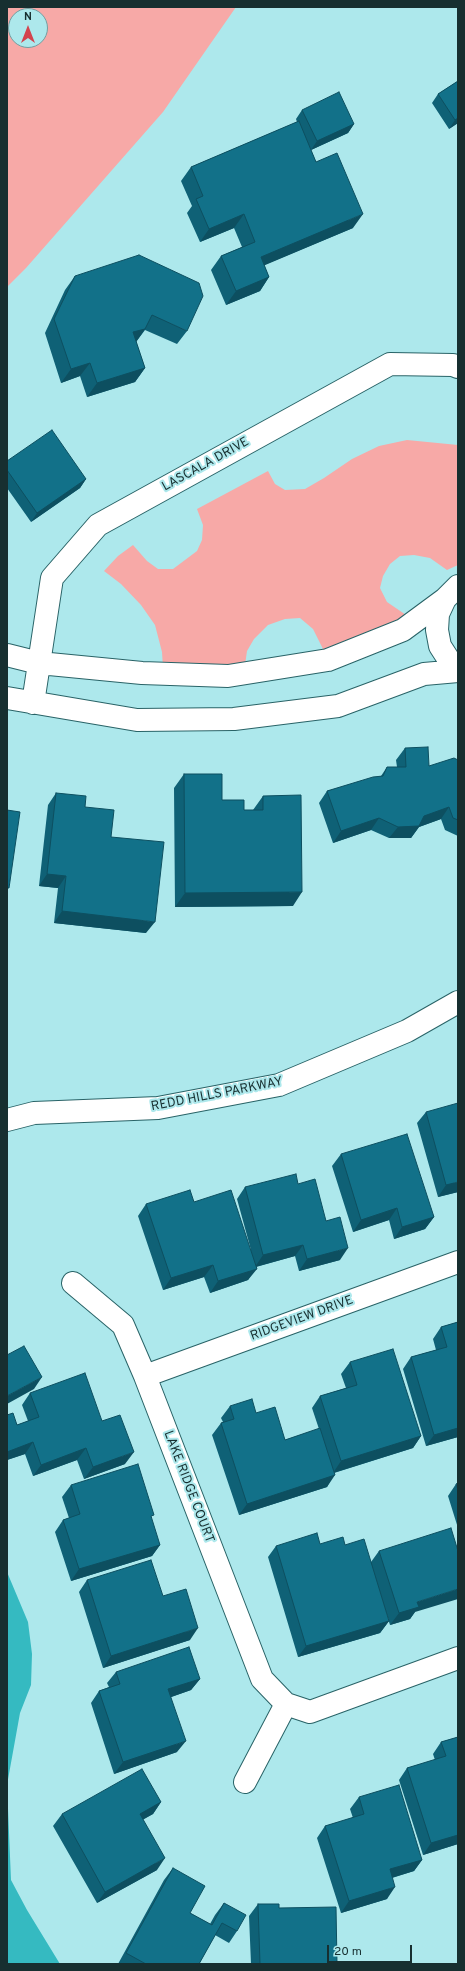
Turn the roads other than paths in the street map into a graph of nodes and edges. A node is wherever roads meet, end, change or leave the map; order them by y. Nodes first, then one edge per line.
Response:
1 (458, 367) edge
2 (452, 592) edge
3 (7, 655) edge
4 (38, 663) junction
5 (458, 667) edge
6 (458, 671) edge
7 (7, 698) edge
8 (33, 703) junction
9 (458, 1002) edge
10 (7, 1120) edge
11 (458, 1262) edge
12 (73, 1283) dead end
13 (146, 1376) junction
14 (458, 1658) edge
15 (286, 1704) junction
16 (245, 1782) dead end

1 - 4 street, LASCALA DRIVE
2 - 4 street
2 - 5 street
3 - 4 street
4 - 8 street, LASCALA DRIVE
6 - 8 street
7 - 8 street
9 - 10 street, REDD HILLS PARKWAY
11 - 13 street, RIDGEVIEW DRIVE
12 - 13 street, LAKE RIDGE COURT
13 - 15 street, LAKE RIDGE COURT
14 - 15 street, LAKE RIDGE COURT
15 - 16 street

